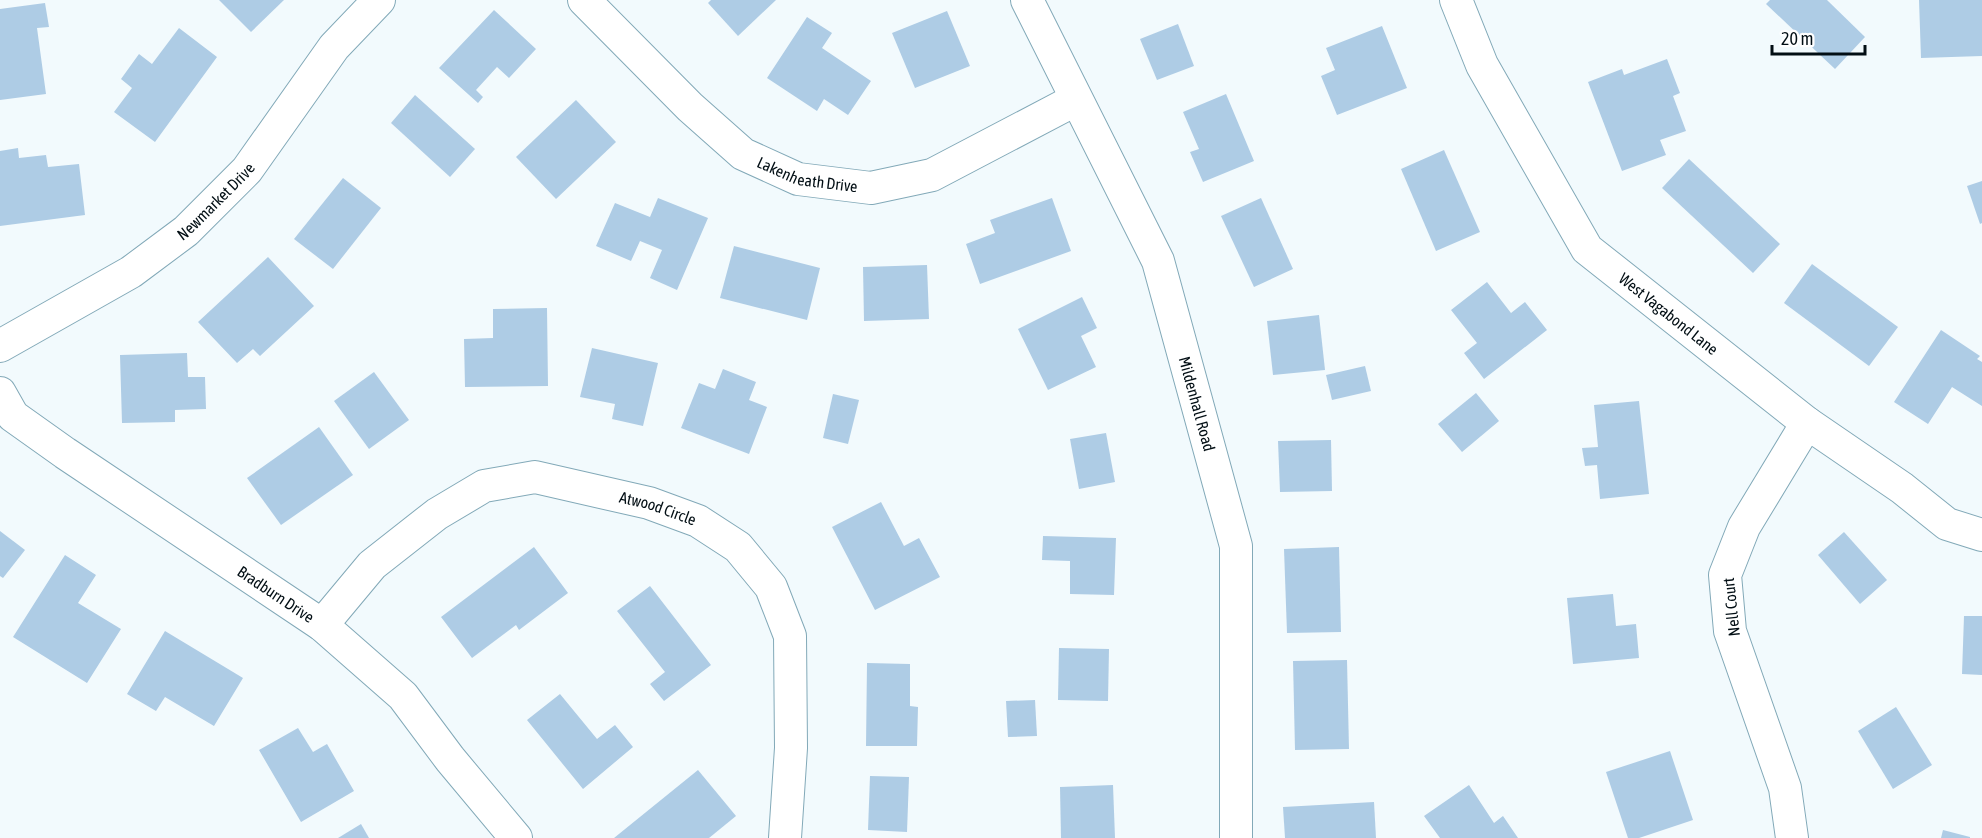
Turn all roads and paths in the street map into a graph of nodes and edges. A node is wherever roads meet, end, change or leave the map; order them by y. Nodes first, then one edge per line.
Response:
1 (379, 0) edge
2 (584, 0) edge
3 (1027, 0) edge
4 (1456, 0) edge
5 (1075, 100) junction
6 (0, 345) edge
7 (0, 393) edge
8 (1806, 423) junction
9 (1982, 535) edge
10 (322, 625) junction
11 (516, 838) edge
12 (785, 838) edge
13 (1236, 838) edge
14 (1792, 838) edge

1 - 6 street, Newmarket Drive
2 - 5 street, Lakenheath Drive
3 - 5 street, Mildenhall Road
4 - 8 street, West Vagabond Lane
5 - 13 street, Mildenhall Road
7 - 10 street, Bradburn Drive
8 - 9 street, West Vagabond Lane
8 - 14 street, Nell Court
10 - 11 street, Bradburn Drive
10 - 12 street, Atwood Circle

